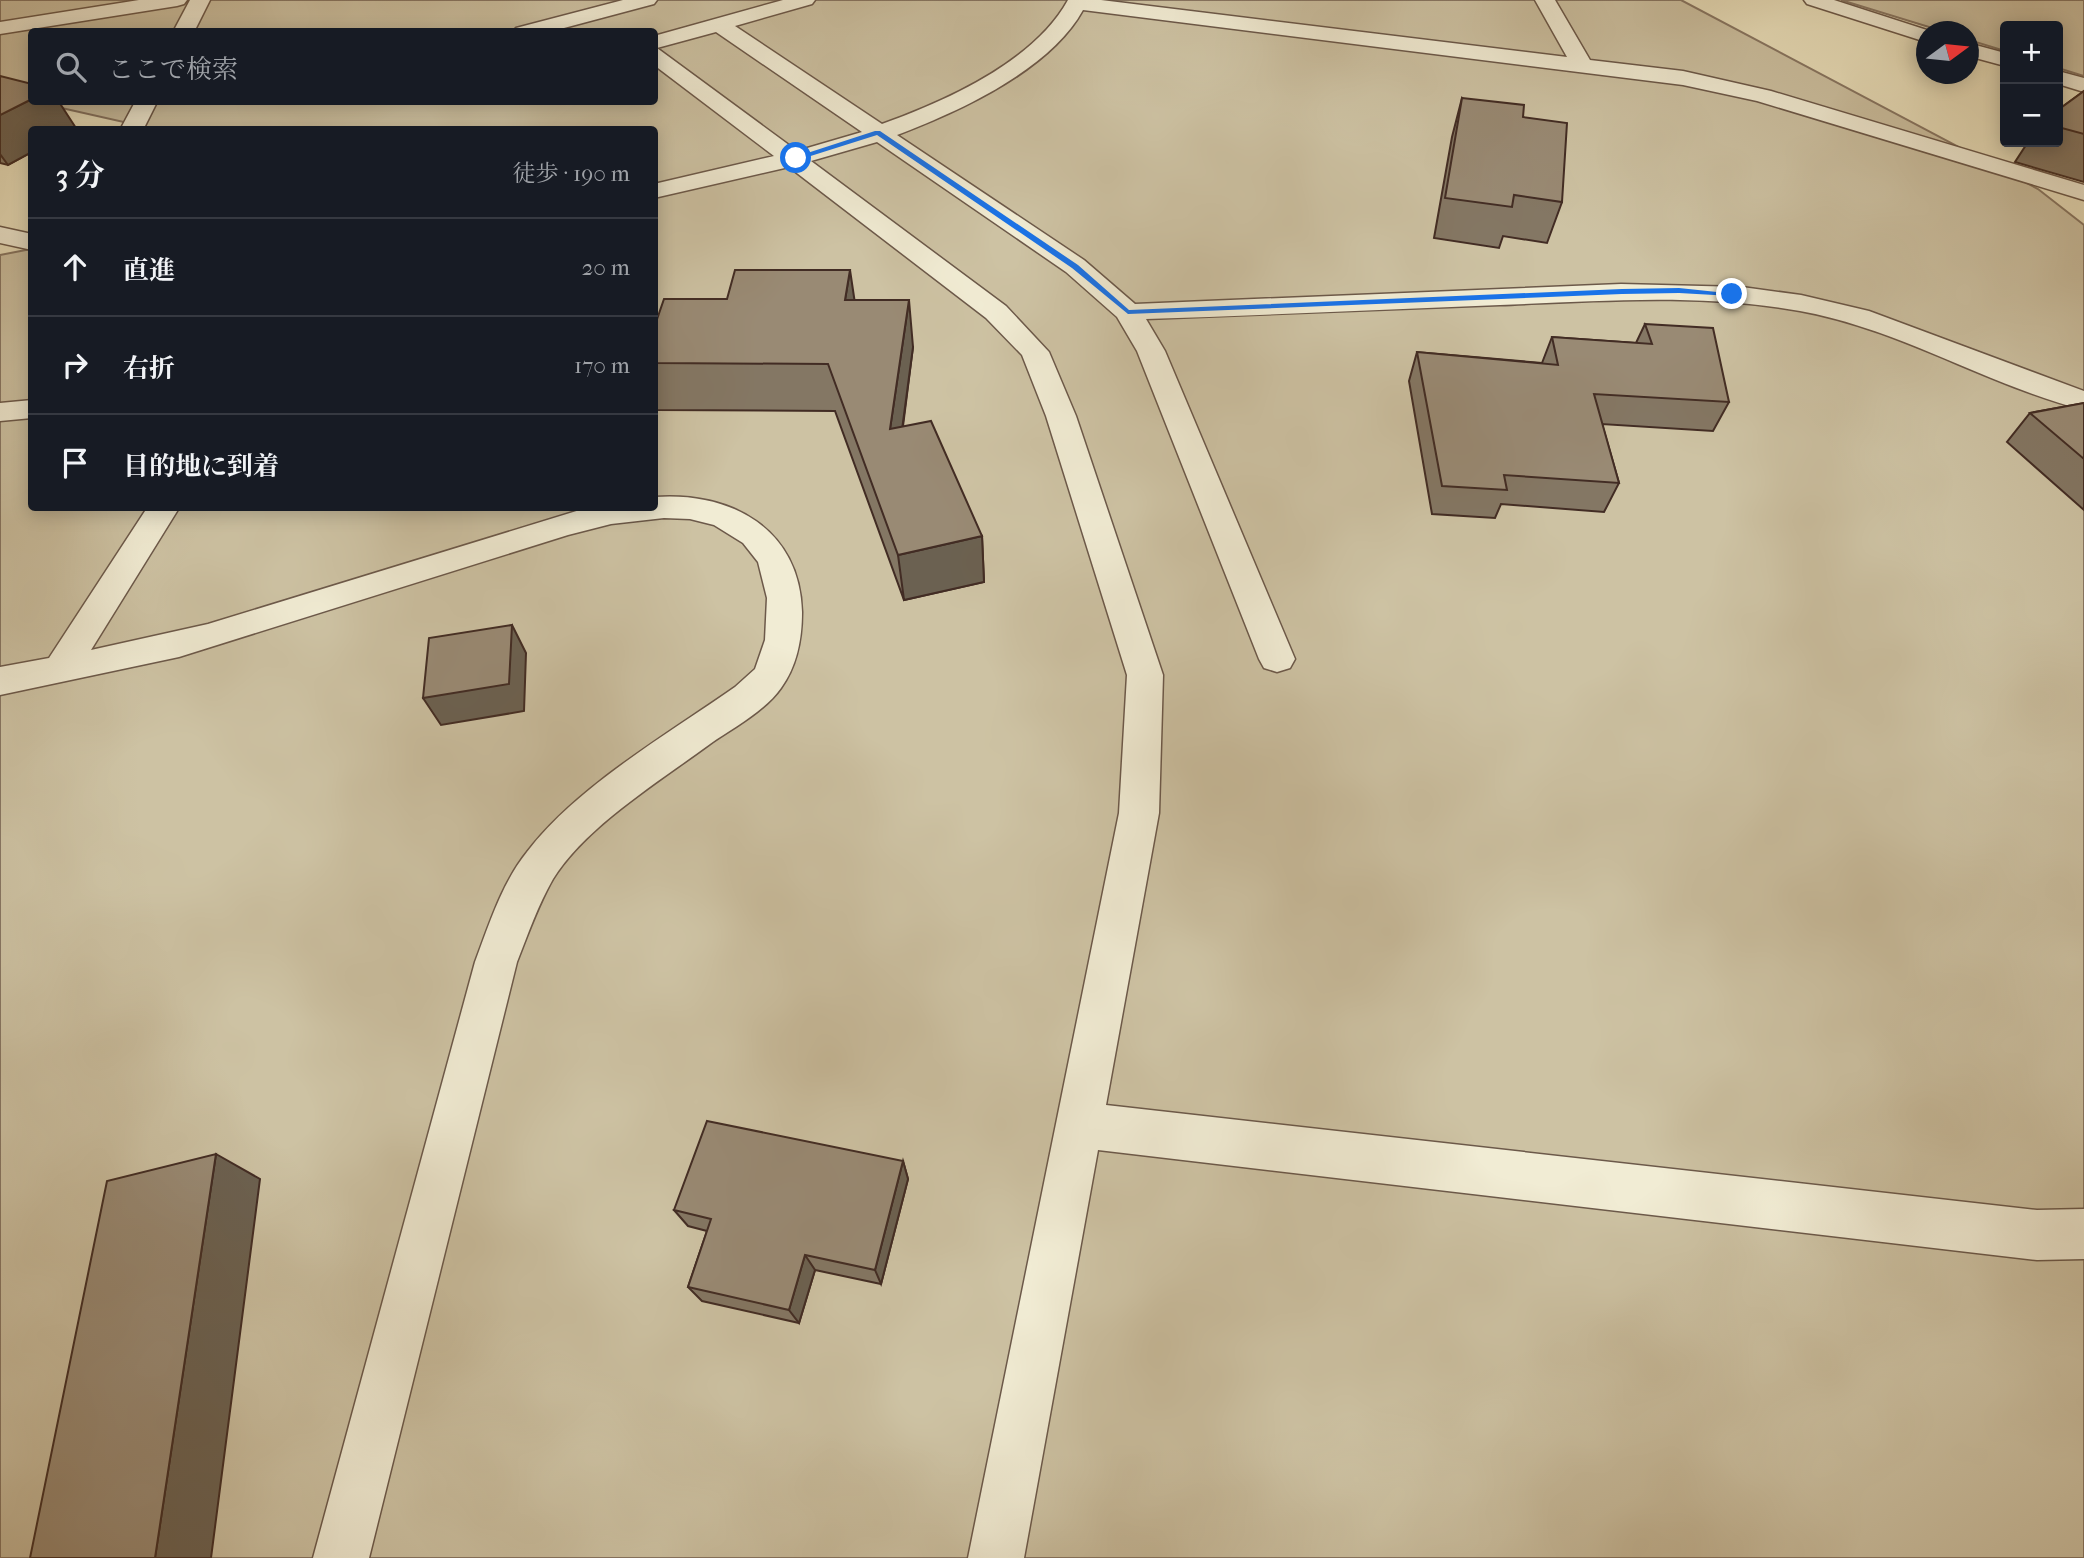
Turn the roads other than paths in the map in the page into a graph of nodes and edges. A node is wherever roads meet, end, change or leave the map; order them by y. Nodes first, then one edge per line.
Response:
1 (177, 0) edge
2 (200, 0) edge
3 (647, 0) edge
4 (805, 0) edge
5 (1545, 0) edge
6 (1814, 0) edge
7 (1077, 2) edge
8 (721, 26) junction
9 (0, 28) edge
10 (185, 28) edge
11 (538, 28) edge
12 (1916, 32) edge
13 (658, 42) edge
14 (1979, 52) edge
15 (658, 57) edge
16 (2000, 58) edge
17 (1582, 64) junction
18 (2063, 79) edge
19 (2084, 85) edge
20 (144, 105) edge
21 (133, 126) edge
22 (878, 133) junction
23 (796, 158) junction
24 (658, 190) edge
25 (2084, 193) edge
26 (0, 235) edge
27 (28, 241) edge
28 (1128, 312) junction
29 (2084, 401) edge
30 (28, 410) edge
31 (0, 412) edge
32 (658, 509) edge
33 (161, 511) edge
34 (626, 511) edge
35 (1277, 659) dead end
36 (60, 670) junction
37 (0, 681) edge
38 (1079, 1125) junction
39 (2084, 1234) edge
40 (341, 1558) edge
41 (996, 1558) edge

1 - 9 street
2 - 10 street
3 - 11 street
4 - 8 street
5 - 17 street
6 - 12 street
7 - 17 street
7 - 22 street
8 - 13 street
8 - 22 street
14 - 16 street
15 - 23 street
17 - 25 street
18 - 19 street
20 - 21 street
22 - 23 street
22 - 28 street
23 - 24 street
23 - 38 street
26 - 27 street
28 - 29 street
28 - 35 street
30 - 31 street
32 - 40 street
33 - 36 street
34 - 36 street
36 - 37 street
38 - 39 street
38 - 41 street

